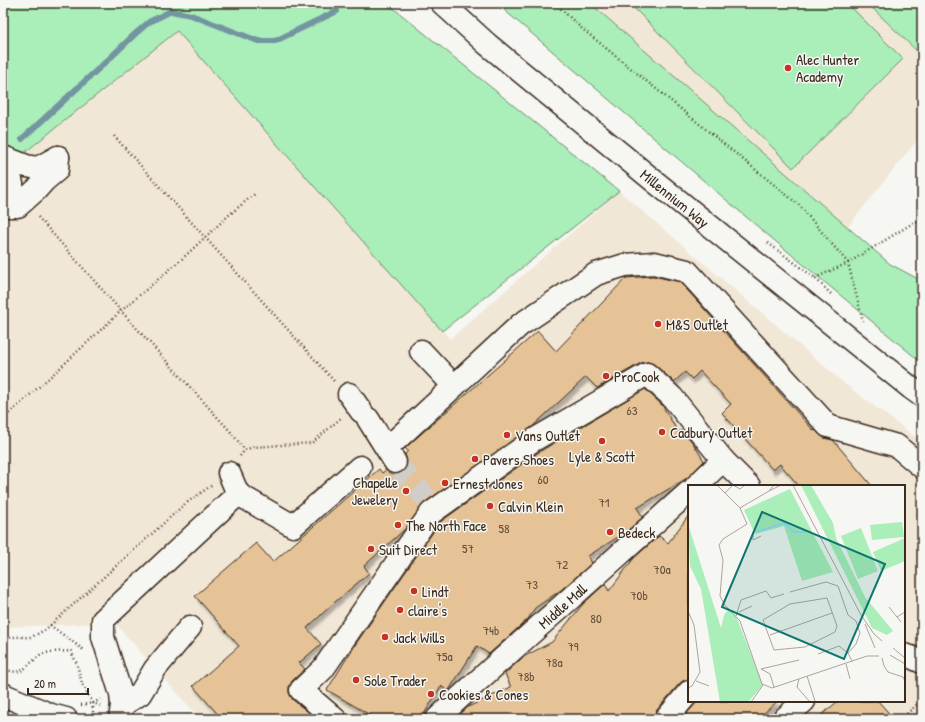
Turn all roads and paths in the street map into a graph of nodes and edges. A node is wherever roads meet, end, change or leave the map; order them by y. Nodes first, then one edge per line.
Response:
1 (442, 3) edge
2 (555, 3) edge
3 (114, 136) dead end
4 (3, 159) edge
5 (3, 164) edge
6 (36, 190) junction
7 (256, 193) dead end
8 (36, 214) dead end
9 (922, 221) edge
10 (206, 238) junction
11 (848, 263) junction
12 (815, 278) dead end
13 (121, 311) junction
14 (865, 328) dead end
15 (422, 351) dead end
16 (454, 386) junction
17 (918, 395) edge
18 (359, 408) joint
19 (3, 419) edge
20 (396, 440) dead end
21 (245, 450) dead end
22 (723, 460) junction
23 (396, 462) tunnel mouth
24 (360, 467) dead end
25 (922, 467) edge
26 (229, 473) dead end
27 (697, 485) edge
28 (748, 485) edge
29 (688, 493) edge
30 (238, 494) junction
31 (190, 627) dead end
32 (3, 642) edge
33 (80, 646) dead end
34 (905, 654) edge
35 (922, 662) edge
36 (3, 667) edge
37 (688, 693) edge
38 (3, 694) edge
39 (922, 700) edge
40 (803, 702) edge
41 (93, 704) junction
42 (121, 713) edge
43 (66, 719) edge
44 (93, 719) edge
45 (335, 719) edge
46 (437, 719) edge
47 (666, 719) edge
48 (784, 719) edge
49 (901, 719) edge

1 - 17 street, Millennium Way
2 - 11 path
3 - 10 path
4 - 6 street
4 - 6 street
5 - 6 street
7 - 10 path
8 - 13 path
9 - 11 path
10 - 13 path
10 - 18 path
11 - 12 path
11 - 14 path
13 - 19 path
13 - 21 path
15 - 16 street
16 - 20 street
16 - 25 street
18 - 23 street
22 - 27 street
22 - 28 street
22 - 45 street
24 - 30 street
26 - 30 street
29 - 46 street, Middle Mall
30 - 42 street
31 - 42 street
32 - 33 path
34 - 35 street
36 - 41 path
37 - 47 street
38 - 43 street
39 - 49 path
40 - 48 street
41 - 42 path
41 - 44 path

